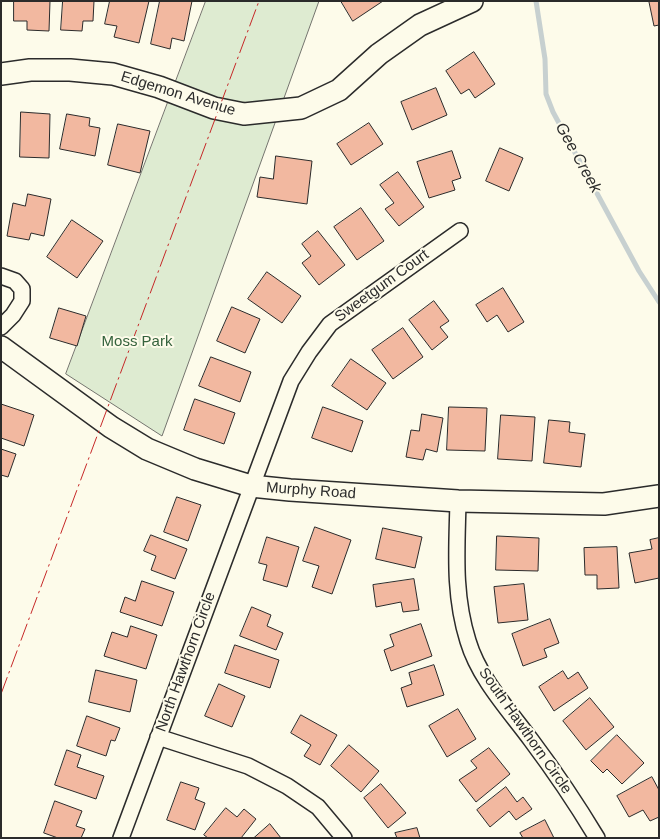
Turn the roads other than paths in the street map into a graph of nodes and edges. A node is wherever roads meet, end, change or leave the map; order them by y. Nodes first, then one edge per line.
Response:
1 (472, 1) edge
2 (1, 74) edge
3 (460, 231) dead end
4 (1, 276) edge
5 (1, 326) edge
6 (1, 347) edge
7 (251, 486) junction
8 (659, 496) edge
9 (458, 501) junction
10 (158, 737) junction
11 (121, 838) edge
12 (344, 838) edge
13 (597, 838) edge

1 - 2 street, Edgemon Avenue
3 - 7 street, Sweetgum Court
4 - 5 street
6 - 7 street, Murphy Road
7 - 9 street, Murphy Road
7 - 10 street, North Hawthorn Circle
8 - 9 street, Murphy Road
9 - 13 street, South Hawthorn Circle
10 - 11 street, North Hawthorn Circle
10 - 12 street

